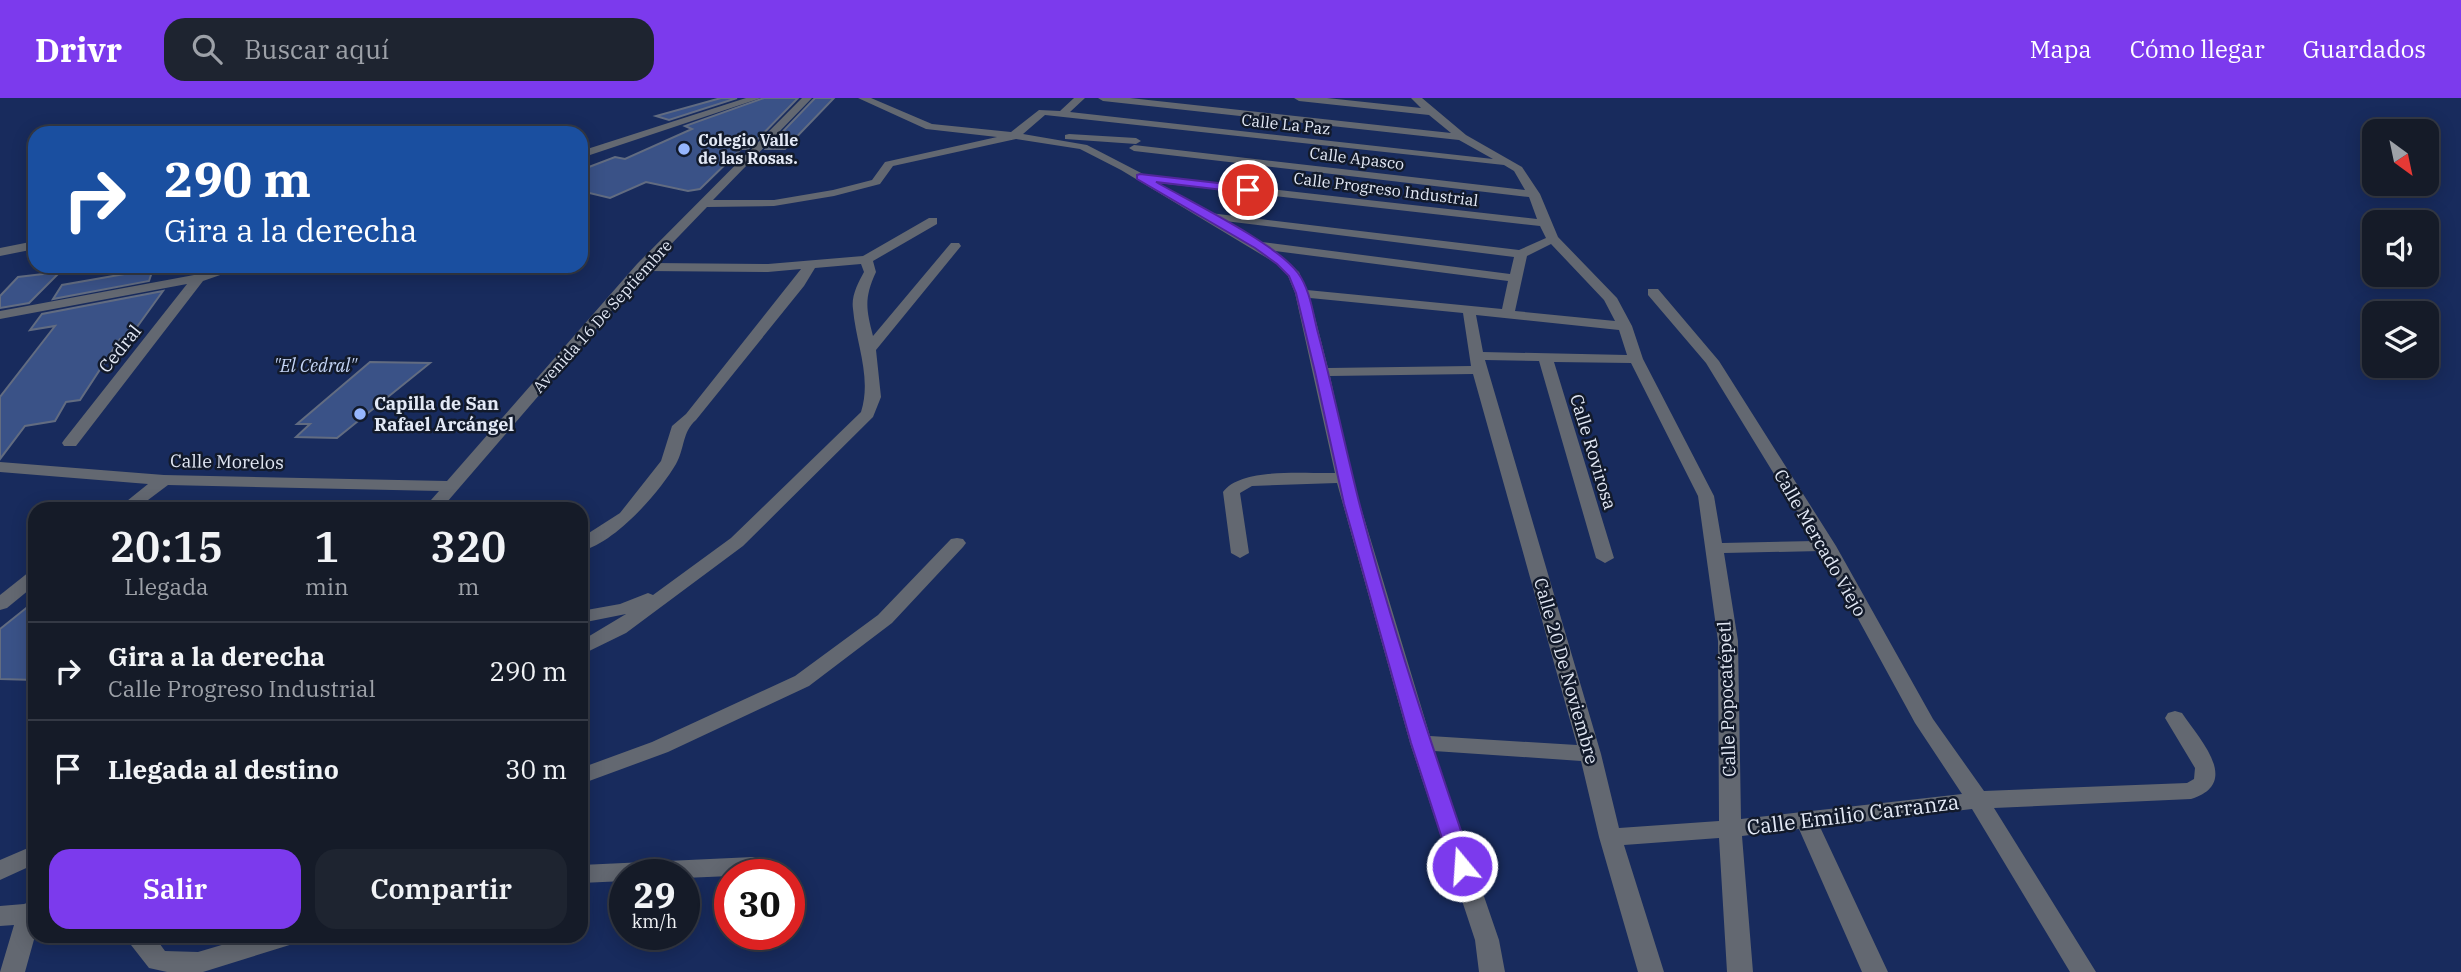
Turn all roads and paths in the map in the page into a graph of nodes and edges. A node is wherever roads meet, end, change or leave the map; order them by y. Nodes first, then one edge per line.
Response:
1 (756, 98) edge
2 (807, 98) edge
3 (863, 98) edge
4 (1080, 98) edge
5 (1103, 98) edge
6 (1299, 98) edge
7 (1416, 98) edge
8 (1434, 112) junction
9 (1063, 113) junction
10 (1146, 124) junction
11 (1012, 136) junction
12 (1462, 136) junction
13 (1045, 139) junction
14 (1135, 145) junction
15 (588, 153) edge
16 (1507, 164) junction
17 (1125, 168) junction
18 (1140, 177) junction
19 (1534, 194) junction
20 (705, 204) junction
21 (1201, 215) junction
22 (933, 221) dead end
23 (1548, 231) junction
24 (28, 246) edge
25 (955, 246) dead end
26 (1259, 246) junction
27 (0, 252) edge
28 (1521, 254) junction
29 (866, 260) junction
30 (810, 265) junction
31 (642, 267) junction
32 (198, 273) edge
33 (202, 273) edge
34 (1514, 278) junction
35 (1653, 292) dead end
36 (1302, 293) junction
37 (1469, 311) junction
38 (1507, 315) junction
39 (0, 316) edge
40 (1625, 326) junction
41 (869, 350) junction
42 (1545, 358) junction
43 (1636, 359) junction
44 (1477, 363) junction
45 (1322, 372) junction
46 (70, 443) dead end
47 (0, 467) edge
48 (1345, 478) junction
49 (164, 480) junction
50 (453, 486) junction
51 (134, 502) edge
52 (438, 502) edge
53 (588, 541) edge
54 (957, 542) dead end
55 (1826, 546) junction
56 (1716, 548) junction
57 (1240, 553) dead end
58 (1605, 558) dead end
59 (28, 582) edge
60 (675, 589) junction
61 (0, 604) edge
62 (588, 616) edge
63 (588, 645) edge
64 (2175, 718) dead end
65 (1421, 743) junction
66 (1590, 754) junction
67 (588, 773) edge
68 (1978, 800) junction
69 (1806, 820) junction
70 (1730, 829) junction
71 (1611, 837) junction
72 (28, 857) edge
73 (714, 868) edge
74 (0, 871) edge
75 (588, 874) edge
76 (28, 912) edge
77 (0, 916) edge
78 (28, 924) edge
79 (144, 943) edge
80 (264, 943) edge
81 (12, 972) edge
82 (1492, 972) edge
83 (1651, 972) edge
84 (1740, 972) edge
85 (1875, 972) edge
86 (2083, 972) edge

1 - 15 street
2 - 20 street, Avenida 16 De Septiembre
3 - 11 street
4 - 9 street
5 - 12 street
6 - 8 street
7 - 8 street
8 - 12 street
9 - 10 street, Calle La Paz
9 - 11 street
10 - 14 street
10 - 16 street, Calle La Paz
11 - 13 street
11 - 20 street
12 - 16 street
13 - 14 street, Calle Apasco
13 - 17 street
14 - 17 street
14 - 19 street, Calle Apasco
16 - 19 street
17 - 18 street
18 - 21 street
18 - 23 street, Calle Progreso Industrial
19 - 23 street
20 - 31 street, Avenida 16 De Septiembre
21 - 26 street
21 - 28 street
22 - 29 street
23 - 28 street
23 - 40 street, Calle Popocatépetl
24 - 27 street
25 - 41 street
26 - 34 street
26 - 36 street
28 - 34 street
29 - 30 street
29 - 41 street
30 - 31 street
30 - 53 street
31 - 50 street, Avenida 16 De Septiembre
32 - 39 street
33 - 46 street, Cedral
34 - 38 street
35 - 55 street, Calle Mercado Viejo
36 - 37 street
36 - 45 street
37 - 38 street
37 - 44 street, Calle 20 De Noviembre
38 - 40 street
40 - 43 street, Calle Popocatépetl
41 - 60 street
42 - 43 street
42 - 44 street
42 - 58 street, Calle Rovirosa
43 - 56 street, Calle Popocatépetl
44 - 45 street
44 - 66 street, Calle 20 De Noviembre
45 - 48 street
47 - 49 street, Calle Morelos
48 - 57 street
48 - 65 street
49 - 50 street, Calle Morelos
49 - 51 street
50 - 52 street, Avenida 16 De Septiembre
54 - 67 street
55 - 56 street
55 - 68 street, Calle Mercado Viejo
56 - 70 street, Calle Popocatépetl
59 - 61 street
60 - 62 street
60 - 63 street
64 - 68 street
65 - 66 street
65 - 82 street
66 - 71 street, Calle 20 De Noviembre
68 - 69 street, Calle Emilio Carranza
68 - 86 street, Calle Emilio Carranza
69 - 70 street, Calle Emilio Carranza
69 - 85 street
70 - 71 street, Calle Emilio Carranza
70 - 84 street, Calle Popocatépetl
71 - 83 street, Calle 20 De Noviembre
72 - 74 street
73 - 75 street
76 - 77 street
78 - 81 street
79 - 80 street

